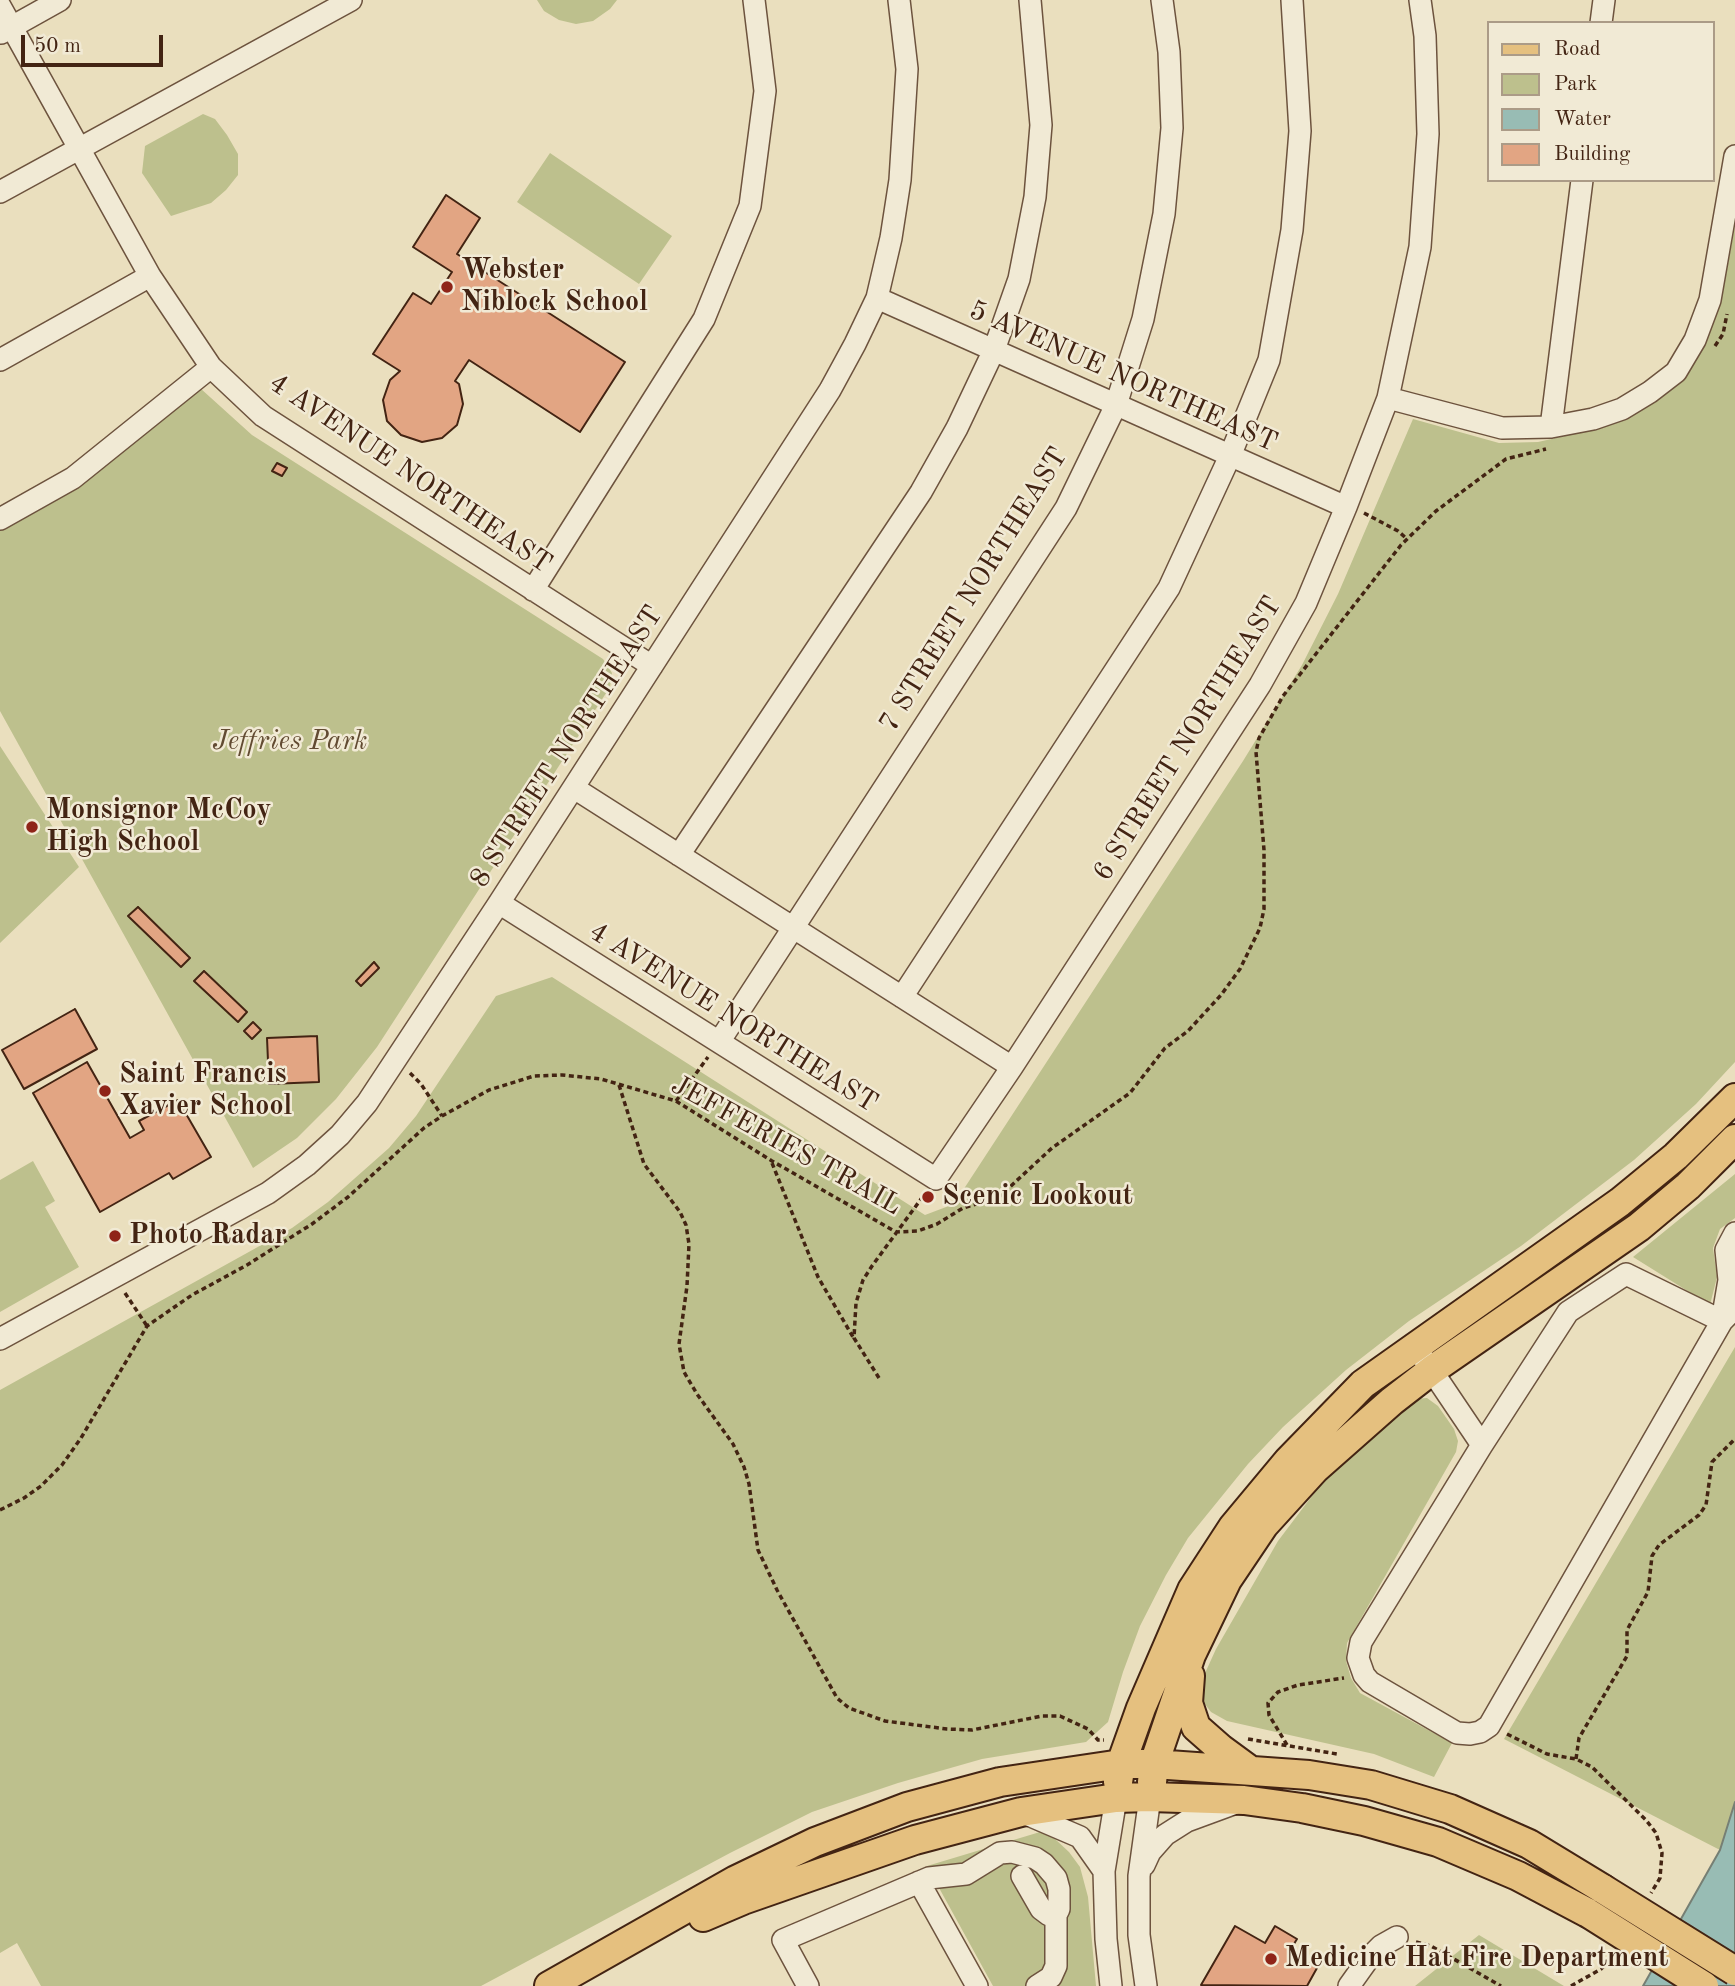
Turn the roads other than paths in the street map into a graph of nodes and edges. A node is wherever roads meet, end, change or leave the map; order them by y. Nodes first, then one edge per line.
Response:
1 (60, 0) edge
2 (351, 0) edge
3 (754, 0) edge
4 (900, 0) edge
5 (1030, 0) edge
6 (1162, 0) edge
7 (1292, 0) edge
8 (1420, 0) edge
9 (1604, 0) edge
10 (0, 6) edge
11 (1601, 21) edge
12 (6, 30) edge
13 (78, 148) junction
14 (1735, 156) edge
15 (1581, 182) edge
16 (0, 192) edge
17 (150, 276) junction
18 (877, 298) junction
19 (993, 350) junction
20 (0, 360) edge
21 (211, 367) junction
22 (1388, 398) junction
23 (1116, 405) junction
24 (1552, 437) junction
25 (1230, 456) junction
26 (1346, 507) junction
27 (0, 519) edge
28 (534, 590) junction
29 (652, 666) junction
30 (574, 788) junction
31 (680, 855) junction
32 (499, 903) junction
33 (794, 928) junction
34 (902, 997) junction
35 (719, 1042) junction
36 (1012, 1067) junction
37 (1735, 1098) edge
38 (1735, 1139) edge
39 (936, 1180) joint
40 (1735, 1233) edge
41 (1729, 1315) edge
42 (0, 1339) edge
43 (1415, 1345) junction
44 (1432, 1370) junction
45 (1482, 1445) junction
46 (1191, 1655) junction
47 (1125, 1752) junction
48 (1154, 1764) junction
49 (1251, 1771) junction
50 (1150, 1797) junction
51 (1116, 1798) junction
52 (1244, 1801) junction
53 (1021, 1812) junction
54 (1104, 1871) junction
55 (1139, 1876) junction
56 (1022, 1877) dead end
57 (919, 1882) junction
58 (1056, 1915) junction
59 (1397, 1937) road end
60 (578, 1971) junction
61 (1735, 1971) edge
62 (549, 1986) edge
63 (808, 1986) edge
64 (977, 1986) edge
65 (1037, 1986) edge
66 (1111, 1986) edge
67 (1146, 1986) edge
68 (1349, 1986) edge
69 (1704, 1986) edge

1 - 12 street
2 - 13 street
3 - 28 street
4 - 18 street, 8 STREET NORTHEAST
5 - 19 street
6 - 23 street, 7 STREET NORTHEAST
7 - 25 street
8 - 22 street, 6 STREET NORTHEAST
9 - 11 street
10 - 12 street, 4 AVENUE NORTHEAST
12 - 13 street, 4 AVENUE NORTHEAST
13 - 16 street
13 - 17 street, 4 AVENUE NORTHEAST
14 - 24 street
15 - 24 street
17 - 20 street
17 - 21 street, 4 AVENUE NORTHEAST
18 - 19 street, 5 AVENUE NORTHEAST
18 - 29 street, 8 STREET NORTHEAST
19 - 23 street, 5 AVENUE NORTHEAST
19 - 31 street
21 - 27 street
21 - 28 street, 4 AVENUE NORTHEAST
22 - 24 street
22 - 26 street, 6 STREET NORTHEAST
23 - 25 street, 5 AVENUE NORTHEAST
23 - 33 street, 7 STREET NORTHEAST
25 - 26 street, 5 AVENUE NORTHEAST
25 - 34 street
26 - 36 street, 6 STREET NORTHEAST
28 - 29 street, 4 AVENUE NORTHEAST
29 - 30 street, 8 STREET NORTHEAST
30 - 31 street
30 - 32 street, 8 STREET NORTHEAST
31 - 33 street
32 - 35 street, 4 AVENUE NORTHEAST
32 - 42 street, 8 STREET NORTHEAST
33 - 34 street
33 - 35 street, 7 STREET NORTHEAST
34 - 36 street
35 - 39 street, 4 AVENUE NORTHEAST
36 - 39 street, 6 STREET NORTHEAST
37 - 43 main road
38 - 44 main road
40 - 41 street
41 - 45 street
41 - 45 street
43 - 44 street
43 - 47 main road
44 - 45 street
44 - 46 main road
46 - 48 main road
46 - 49 main road
47 - 48 main road
47 - 51 main road
47 - 60 main road
48 - 49 main road
48 - 50 main road
49 - 61 main road, bridge
50 - 51 main road
50 - 52 main road
50 - 55 street
51 - 53 main road
51 - 54 street
52 - 55 street
52 - 69 main road, bridge
53 - 54 street
53 - 60 main road
54 - 66 street
55 - 67 street
56 - 58 street
57 - 58 street
57 - 63 street
57 - 64 street
58 - 65 street
59 - 68 street
60 - 62 main road

